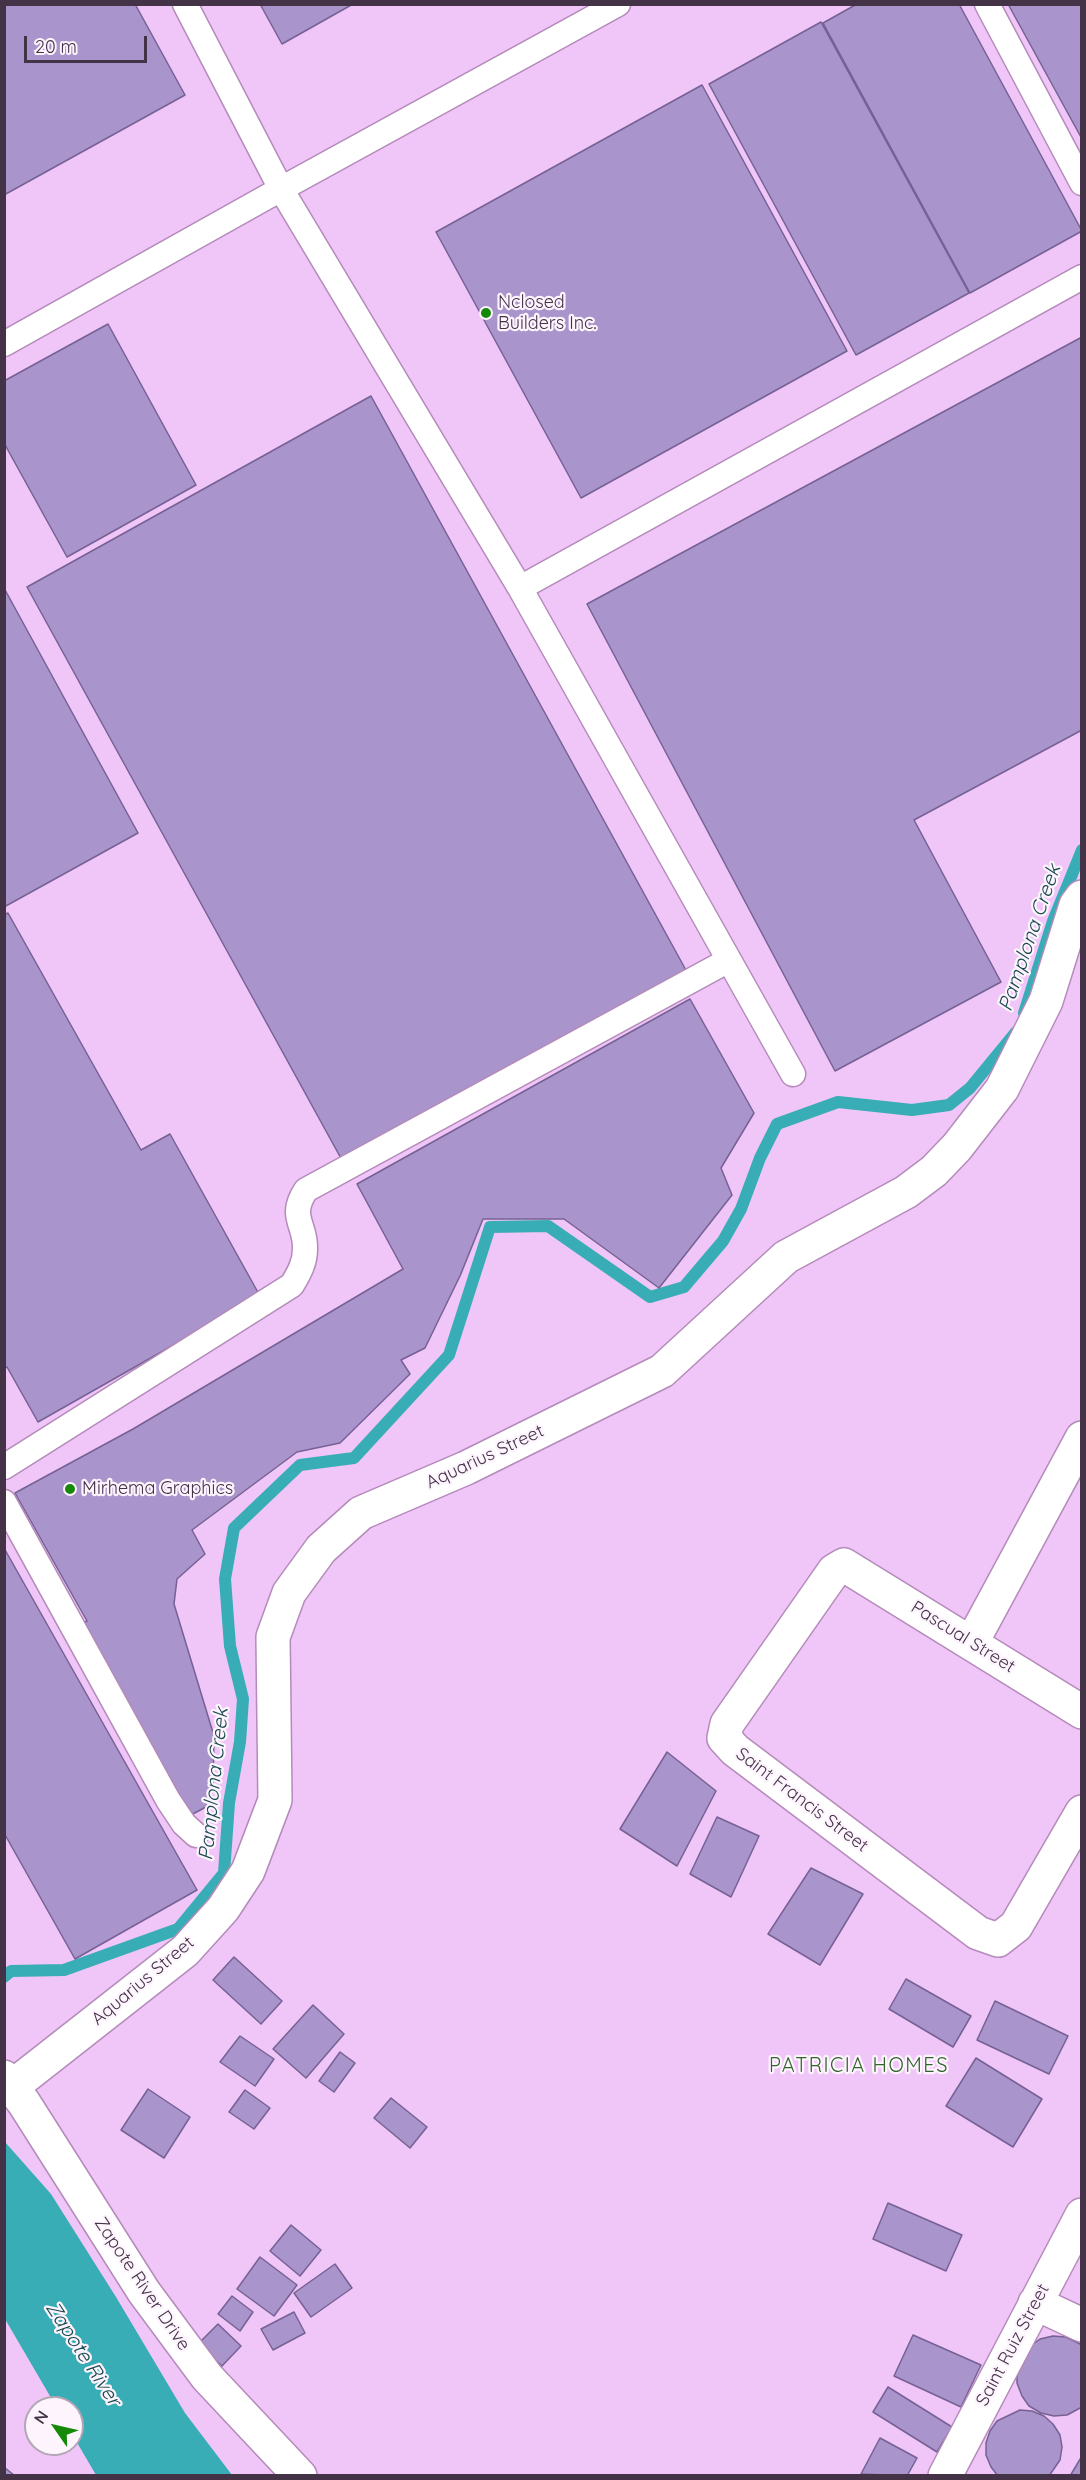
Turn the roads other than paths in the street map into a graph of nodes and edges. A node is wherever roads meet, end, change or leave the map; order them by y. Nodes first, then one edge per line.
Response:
1 (185, 4) edge
2 (618, 4) edge
3 (987, 4) edge
4 (1082, 183) edge
5 (281, 189) junction
6 (1082, 278) edge
7 (4, 344) edge
8 (520, 588) junction
9 (1082, 897) edge
10 (729, 960) junction
11 (793, 1074) dead end
12 (1082, 1437) edge
13 (4, 1467) edge
14 (4, 1502) edge
15 (844, 1564) joint
16 (972, 1642) junction
17 (1082, 1712) edge
18 (1082, 1812) edge
19 (196, 1835) dead end
20 (9, 2082) edge
21 (1082, 2215) edge
22 (1035, 2303) junction
23 (1082, 2325) edge
24 (300, 2475) edge
25 (945, 2475) edge

1 - 5 lane
2 - 5 lane
3 - 4 lane
5 - 7 lane
5 - 8 lane
6 - 8 lane
8 - 10 lane
9 - 20 street, Aquarius Street
10 - 11 lane
10 - 13 lane
12 - 16 street
14 - 19 lane
15 - 16 street, Pascual Street
15 - 18 street, Saint Francis Street
16 - 17 street, Pascual Street
20 - 24 street, Zapote River Drive
21 - 22 street, Saint Ruiz Street
22 - 23 street
22 - 25 street, Saint Ruiz Street

